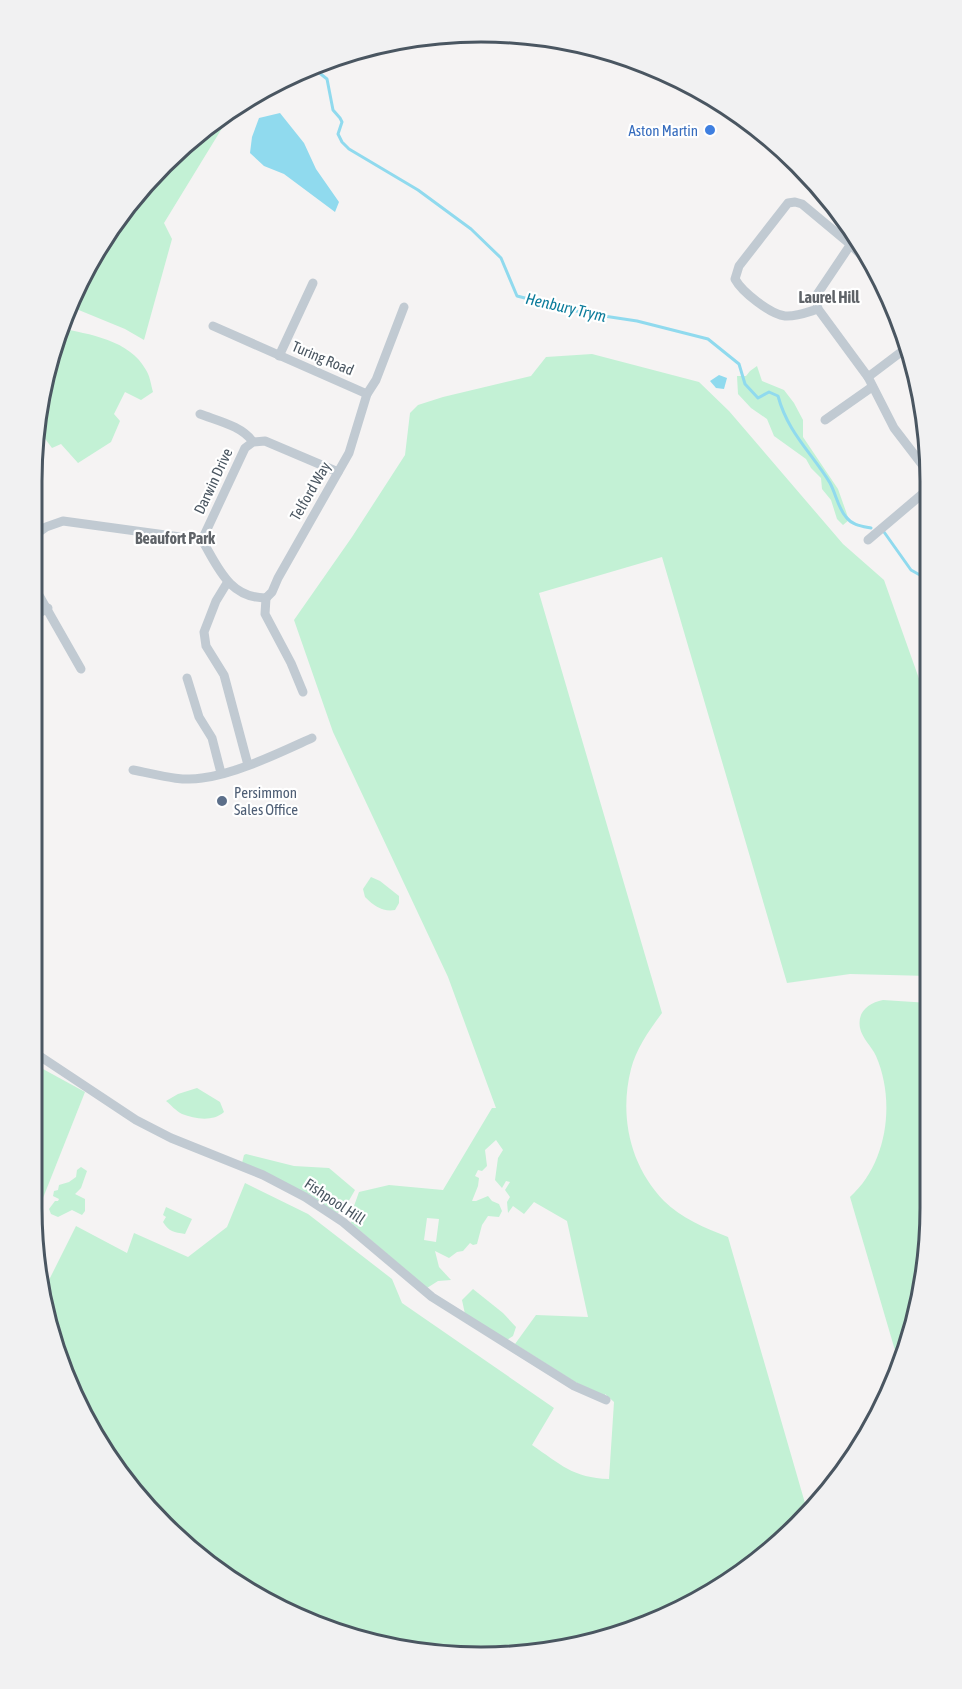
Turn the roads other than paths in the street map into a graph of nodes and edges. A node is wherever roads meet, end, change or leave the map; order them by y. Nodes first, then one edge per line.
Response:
1 (850, 244) joint
2 (313, 283) dead end
3 (404, 307) dead end
4 (818, 309) junction
5 (213, 326) dead end
6 (901, 353) edge
7 (279, 356) junction
8 (870, 382) junction
9 (368, 394) junction
10 (200, 414) dead end
11 (825, 420) dead end
12 (253, 442) junction
13 (919, 461) edge
14 (338, 472) junction
15 (920, 496) edge
16 (42, 530) edge
17 (202, 540) junction
18 (868, 540) dead end
19 (227, 583) junction
20 (266, 598) junction
21 (42, 599) edge
22 (48, 608) junction
23 (42, 611) edge
24 (81, 669) dead end
25 (187, 678) dead end
26 (303, 692) dead end
27 (312, 738) dead end
28 (248, 765) junction
29 (133, 770) dead end
30 (221, 773) junction
31 (42, 1058) edge
32 (606, 1400) dead end

1 - 4 street
1 - 4 street
2 - 7 street
3 - 9 street
4 - 8 street
5 - 7 street, Turing Road
6 - 8 street
7 - 9 street, Turing Road
8 - 11 street
8 - 13 street
9 - 14 street, Telford Way
10 - 12 street, Darwin Drive
12 - 14 street, Darwin Drive
12 - 17 street, Darwin Drive
14 - 20 street, Telford Way
15 - 18 street
16 - 17 street
17 - 19 street
19 - 20 street
19 - 28 street
20 - 26 street
21 - 22 street
22 - 23 street
22 - 24 street
25 - 30 street
27 - 28 street
28 - 30 street
29 - 30 street
31 - 32 street, Fishpool Hill

